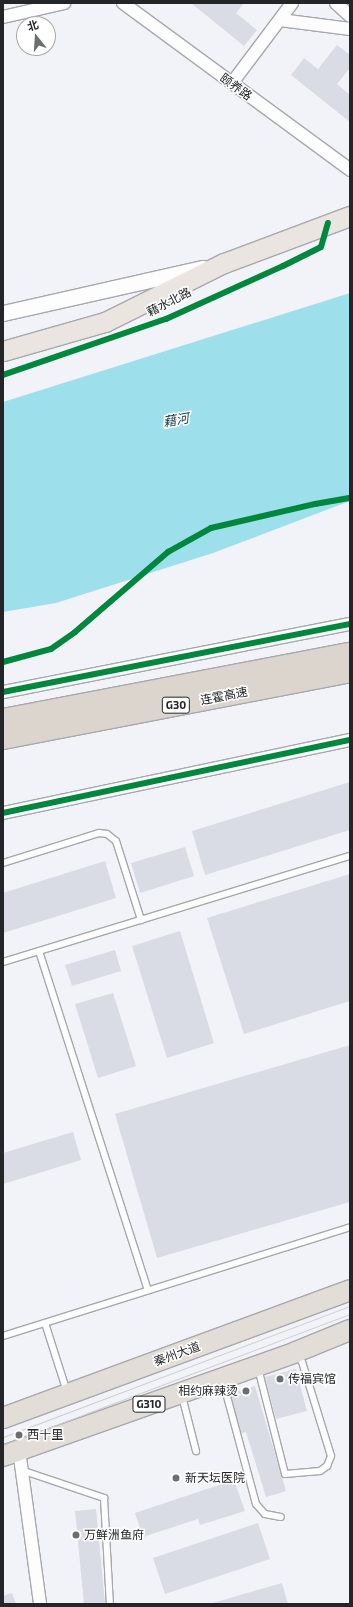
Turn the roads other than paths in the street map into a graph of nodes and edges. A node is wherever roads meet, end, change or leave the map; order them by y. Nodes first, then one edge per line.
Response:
1 (64, 3) edge
2 (123, 3) edge
3 (336, 3) edge
4 (289, 4) edge
5 (350, 16) edge
6 (3, 17) edge
7 (280, 20) junction
8 (350, 28) edge
9 (232, 83) junction
10 (350, 170) edge
11 (350, 216) edge
12 (328, 223) junction
13 (224, 264) junction
14 (3, 313) edge
15 (3, 351) edge
16 (3, 360) edge
17 (350, 624) edge
18 (350, 654) edge
19 (350, 671) edge
20 (3, 692) edge
21 (3, 720) edge
22 (3, 738) edge
23 (350, 740) edge
24 (3, 813) edge
25 (350, 856) edge
26 (3, 864) edge
27 (141, 920) junction
28 (38, 951) junction
29 (3, 962) edge
30 (350, 1227) edge
31 (148, 1290) junction
32 (350, 1290) edge
33 (45, 1323) junction
34 (350, 1330) edge
35 (3, 1336) edge
36 (296, 1352) junction
37 (258, 1365) junction
38 (225, 1389) dead end
39 (67, 1393) junction
40 (181, 1393) junction
41 (3, 1418) edge
42 (196, 1451) dead end
43 (11, 1453) edge
44 (21, 1470) junction
45 (280, 1517) dead end
46 (40, 1604) edge
47 (110, 1604) edge

1 - 6 street
2 - 9 street, 颐养路
3 - 5 street
4 - 7 street
7 - 8 street
7 - 9 street
9 - 10 street, 颐养路
11 - 12 main road, 藉水北路
12 - 13 main road, 藉水北路
12 - 16 main road, 藉水北路
13 - 14 street
13 - 15 main road, 藉水北路
17 - 20 street
18 - 21 highway, 连霍高速 / G30
19 - 22 highway, 连霍高速 / G30
23 - 24 street
25 - 27 lane
26 - 27 lane
27 - 28 lane
28 - 29 lane
28 - 31 lane
30 - 31 lane
31 - 33 lane
32 - 39 highway, 秦州大道
33 - 35 lane
33 - 39 lane
34 - 36 highway, G310
36 - 37 highway, G310
36 - 37 lane
37 - 40 highway, G310
38 - 45 lane
39 - 41 highway, 秦州大道
40 - 42 lane
40 - 43 highway, G310
43 - 44 street
44 - 46 street
44 - 47 lane

